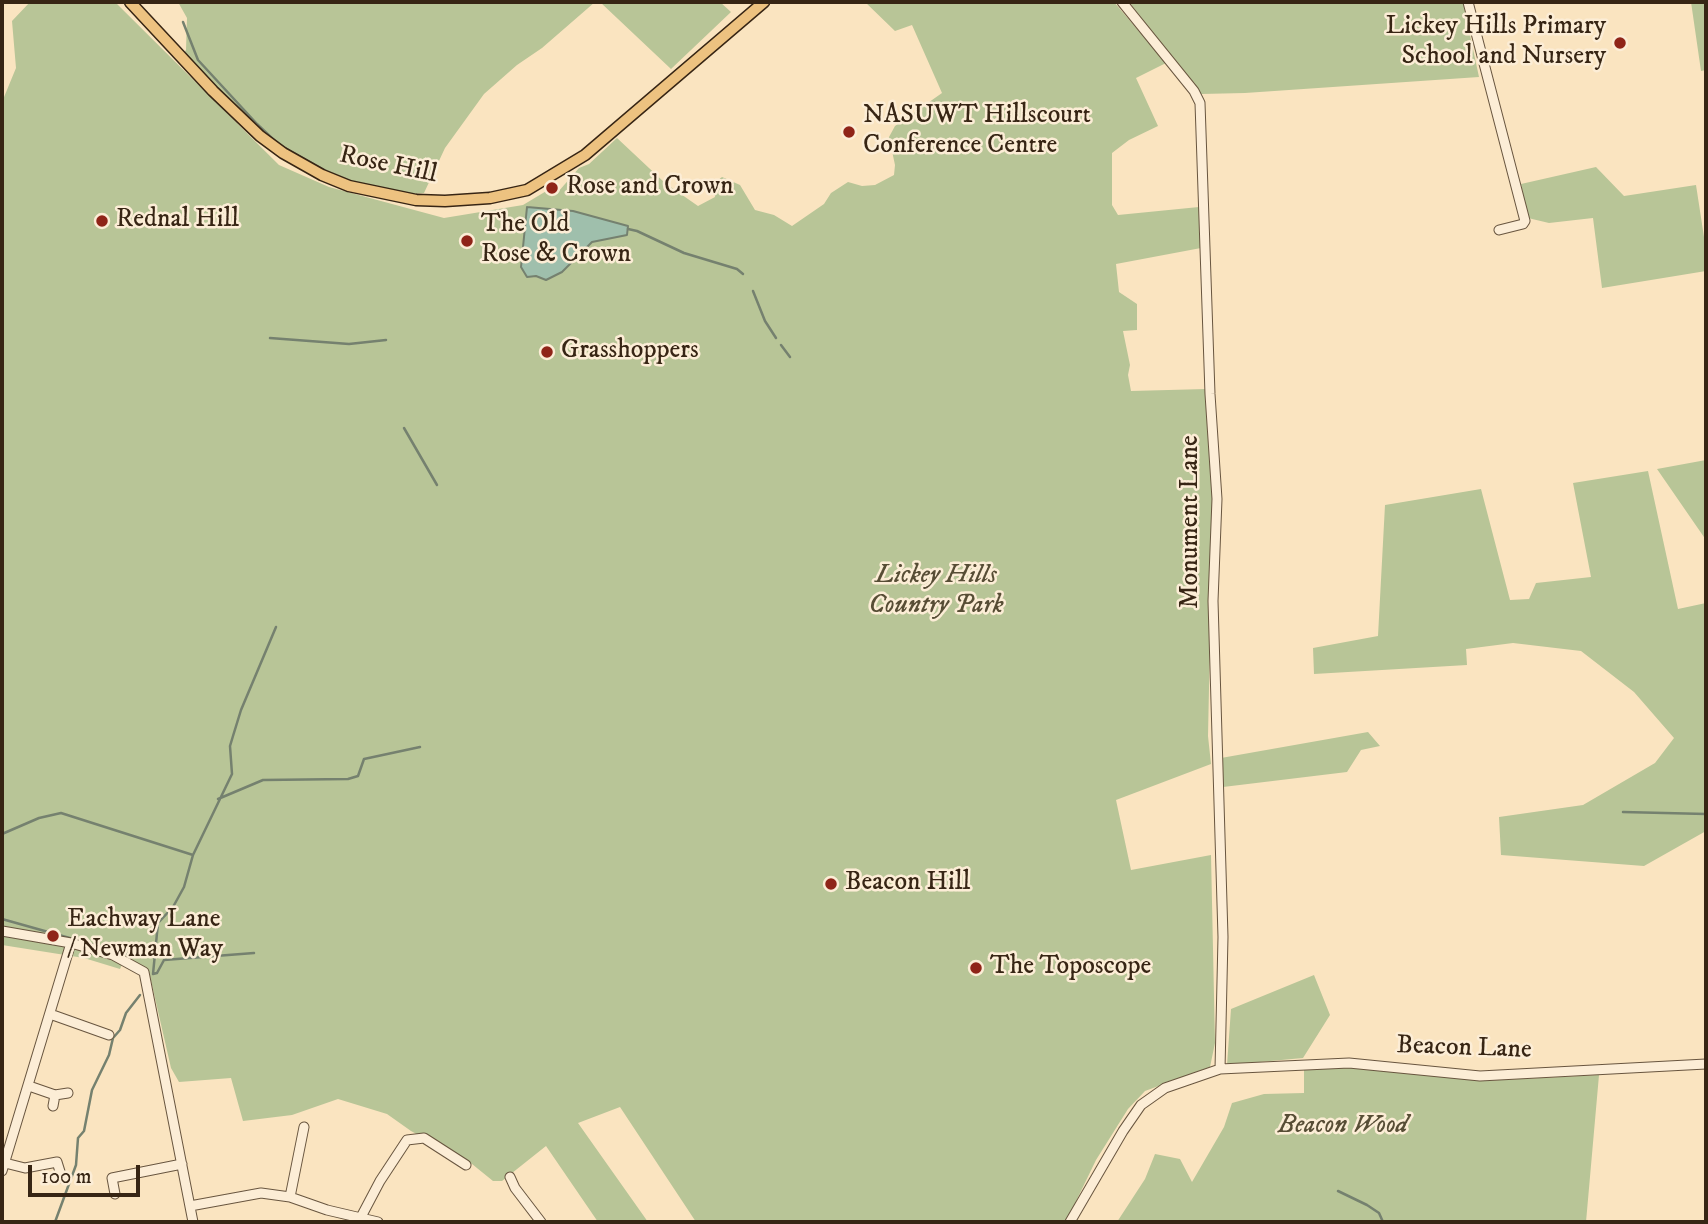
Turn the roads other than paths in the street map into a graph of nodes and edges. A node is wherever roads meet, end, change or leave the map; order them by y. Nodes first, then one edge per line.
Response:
1 (130, 2) edge
2 (764, 2) edge
3 (1122, 2) edge
4 (1468, 2) edge
5 (1499, 230) dead end
6 (2, 931) edge
7 (71, 943) junction
8 (50, 1014) junction
9 (109, 1035) dead end
10 (1706, 1064) edge
11 (1220, 1069) junction
12 (29, 1086) junction
13 (68, 1093) dead end
14 (55, 1095) junction
15 (53, 1106) dead end
16 (304, 1127) dead end
17 (182, 1164) junction
18 (466, 1164) dead end
19 (4, 1167) edge
20 (510, 1177) dead end
21 (62, 1178) dead end
22 (115, 1194) dead end
23 (290, 1197) junction
24 (190, 1206) junction
25 (361, 1217) junction
26 (534, 1218) edge
27 (193, 1222) edge
28 (378, 1222) edge
29 (541, 1222) edge
30 (1070, 1222) edge

1 - 2 main road, Rose Hill
3 - 11 street, Monument Lane
4 - 5 street
6 - 7 street
7 - 8 street
7 - 17 street
8 - 9 street
8 - 12 street
10 - 11 street, Beacon Lane
11 - 30 street
12 - 14 street
12 - 19 street
13 - 14 street
14 - 15 street
16 - 23 street
17 - 22 street
17 - 24 street
18 - 25 street
19 - 21 street
20 - 26 street
23 - 24 street
23 - 25 street
24 - 27 street
25 - 28 street
26 - 29 street

